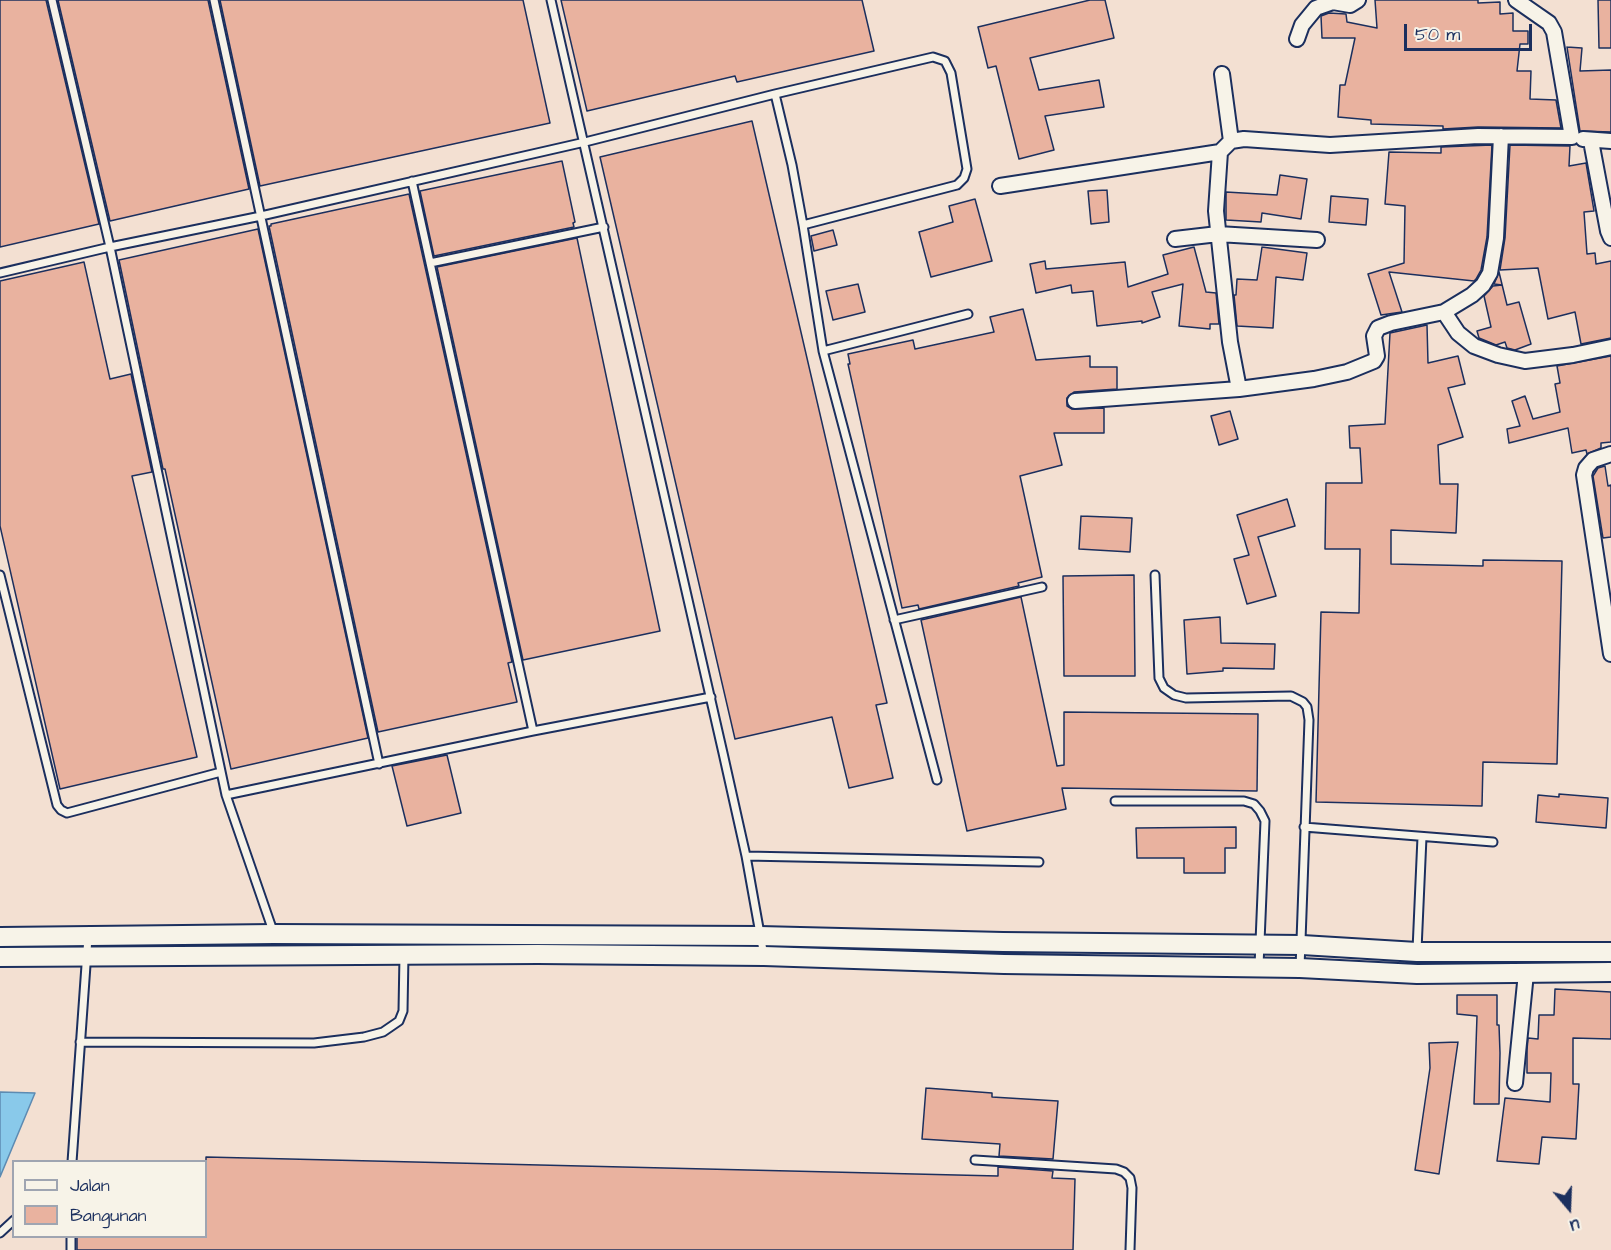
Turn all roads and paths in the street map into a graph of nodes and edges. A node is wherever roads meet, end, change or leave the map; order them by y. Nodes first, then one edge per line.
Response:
1 (52, 0) edge
2 (214, 0) edge
3 (551, 0) edge
4 (1358, 0) edge
5 (1516, 0) edge
6 (1297, 39) dead end
7 (1222, 74) dead end
8 (775, 94) junction
9 (1501, 136) junction
10 (1572, 137) junction
11 (1231, 141) junction
12 (1591, 141) junction
13 (1611, 141) edge
14 (585, 142) junction
15 (1220, 152) junction
16 (412, 181) junction
17 (1000, 186) dead end
18 (261, 216) junction
19 (802, 225) junction
20 (604, 227) junction
21 (1218, 234) junction
22 (1611, 238) edge
23 (1175, 239) dead end
24 (1317, 240) dead end
25 (110, 247) junction
26 (430, 263) junction
27 (0, 273) edge
28 (1444, 312) junction
29 (968, 314) dead end
30 (1611, 347) edge
31 (823, 351) junction
32 (1239, 388) junction
33 (1075, 400) dead end
34 (1611, 454) edge
35 (0, 575) edge
36 (1155, 575) dead end
37 (1042, 587) dead end
38 (894, 620) junction
39 (1609, 633) edge
40 (1611, 654) edge
41 (711, 697) junction
42 (533, 731) junction
43 (379, 764) junction
44 (221, 772) junction
45 (937, 780) dead end
46 (226, 795) junction
47 (1115, 801) dead end
48 (1304, 827) junction
49 (1422, 837) junction
50 (1493, 842) dead end
51 (746, 856) junction
52 (1040, 862) dead end
53 (274, 934) junction
54 (760, 936) junction
55 (0, 937) edge
56 (88, 937) junction
57 (1302, 945) junction
58 (1259, 946) junction
59 (1417, 952) junction
60 (1611, 952) edge
61 (404, 955) junction
62 (764, 956) junction
63 (0, 957) edge
64 (87, 957) junction
65 (1259, 968) junction
66 (1300, 968) junction
67 (1611, 972) edge
68 (1526, 973) junction
69 (80, 1042) junction
70 (1515, 1083) dead end
71 (71, 1160) edge
72 (975, 1160) dead end
73 (12, 1222) edge
74 (0, 1233) edge
75 (1130, 1250) edge

1 - 25 lane
2 - 18 lane
3 - 14 lane
4 - 6 street
5 - 10 street
7 - 11 street
8 - 14 lane
8 - 19 lane
8 - 19 lane
9 - 10 street
9 - 11 street
9 - 28 street
10 - 12 street
11 - 15 street
12 - 13 street
12 - 22 street
14 - 16 lane
14 - 20 lane
15 - 17 street
15 - 21 street
16 - 18 lane
16 - 26 lane
18 - 25 lane
18 - 43 lane
19 - 31 lane
20 - 26 lane
20 - 41 lane
21 - 23 street
21 - 24 street
21 - 32 street
25 - 27 lane
25 - 44 lane
26 - 42 lane
28 - 30 street
28 - 32 street
29 - 31 lane
31 - 38 lane
32 - 33 street
34 - 39 street
35 - 44 lane
36 - 48 lane
37 - 38 lane
38 - 45 lane
39 - 40 street
41 - 42 lane
41 - 51 lane
42 - 43 lane
43 - 46 lane
44 - 46 lane
46 - 53 lane
47 - 58 lane
48 - 49 lane
48 - 57 lane
49 - 50 lane
49 - 59 lane
51 - 52 lane
51 - 54 lane
53 - 54 street
53 - 56 street
54 - 58 street
54 - 62 lane
55 - 56 street
56 - 64 lane
57 - 58 street
57 - 59 street
57 - 66 lane
58 - 65 lane
59 - 60 street
61 - 62 street
61 - 64 street
61 - 69 lane
62 - 65 street
63 - 64 street
64 - 69 lane
65 - 66 street
66 - 68 street
67 - 68 street
68 - 70 street
69 - 71 lane
72 - 75 lane
73 - 74 lane

